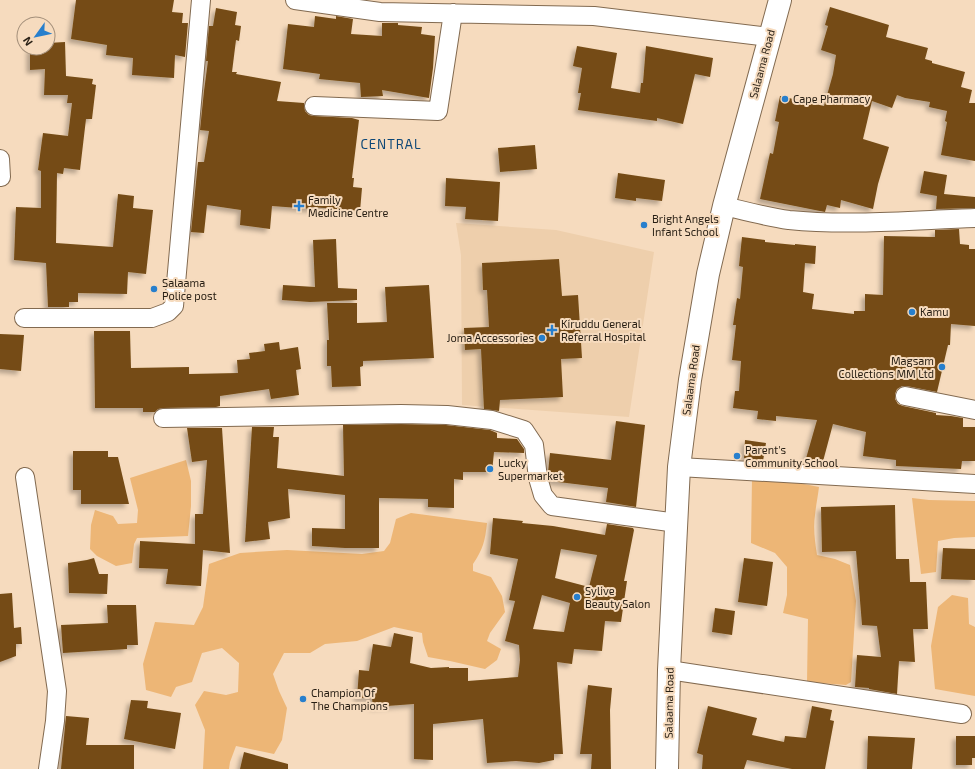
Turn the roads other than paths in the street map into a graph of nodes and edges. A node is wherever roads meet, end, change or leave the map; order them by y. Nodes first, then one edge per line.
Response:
1 (201, 0) edge
2 (295, 0) edge
3 (780, 0) edge
4 (381, 6) edge
5 (453, 13) junction
6 (769, 37) junction
7 (314, 106) dead end
8 (0, 160) edge
9 (1, 177) dead end
10 (724, 206) junction
11 (975, 218) edge
12 (24, 318) dead end
13 (905, 396) dead end
14 (975, 410) edge
15 (164, 418) dead end
16 (679, 467) junction
17 (25, 477) dead end
18 (975, 484) edge
19 (677, 523) junction
20 (669, 670) junction
21 (962, 714) dead end
22 (48, 769) edge
23 (667, 769) edge

1 - 12 street
2 - 4 street
3 - 6 main road, Salaama Road
4 - 5 street
5 - 6 street
5 - 7 street
6 - 10 main road, Salaama Road
8 - 9 street
10 - 11 street
10 - 16 main road, Salaama Road
13 - 14 street
15 - 19 street
16 - 18 street
16 - 19 main road, Salaama Road
17 - 22 street
19 - 20 main road, Salaama Road
20 - 21 street
20 - 23 main road, Salaama Road

